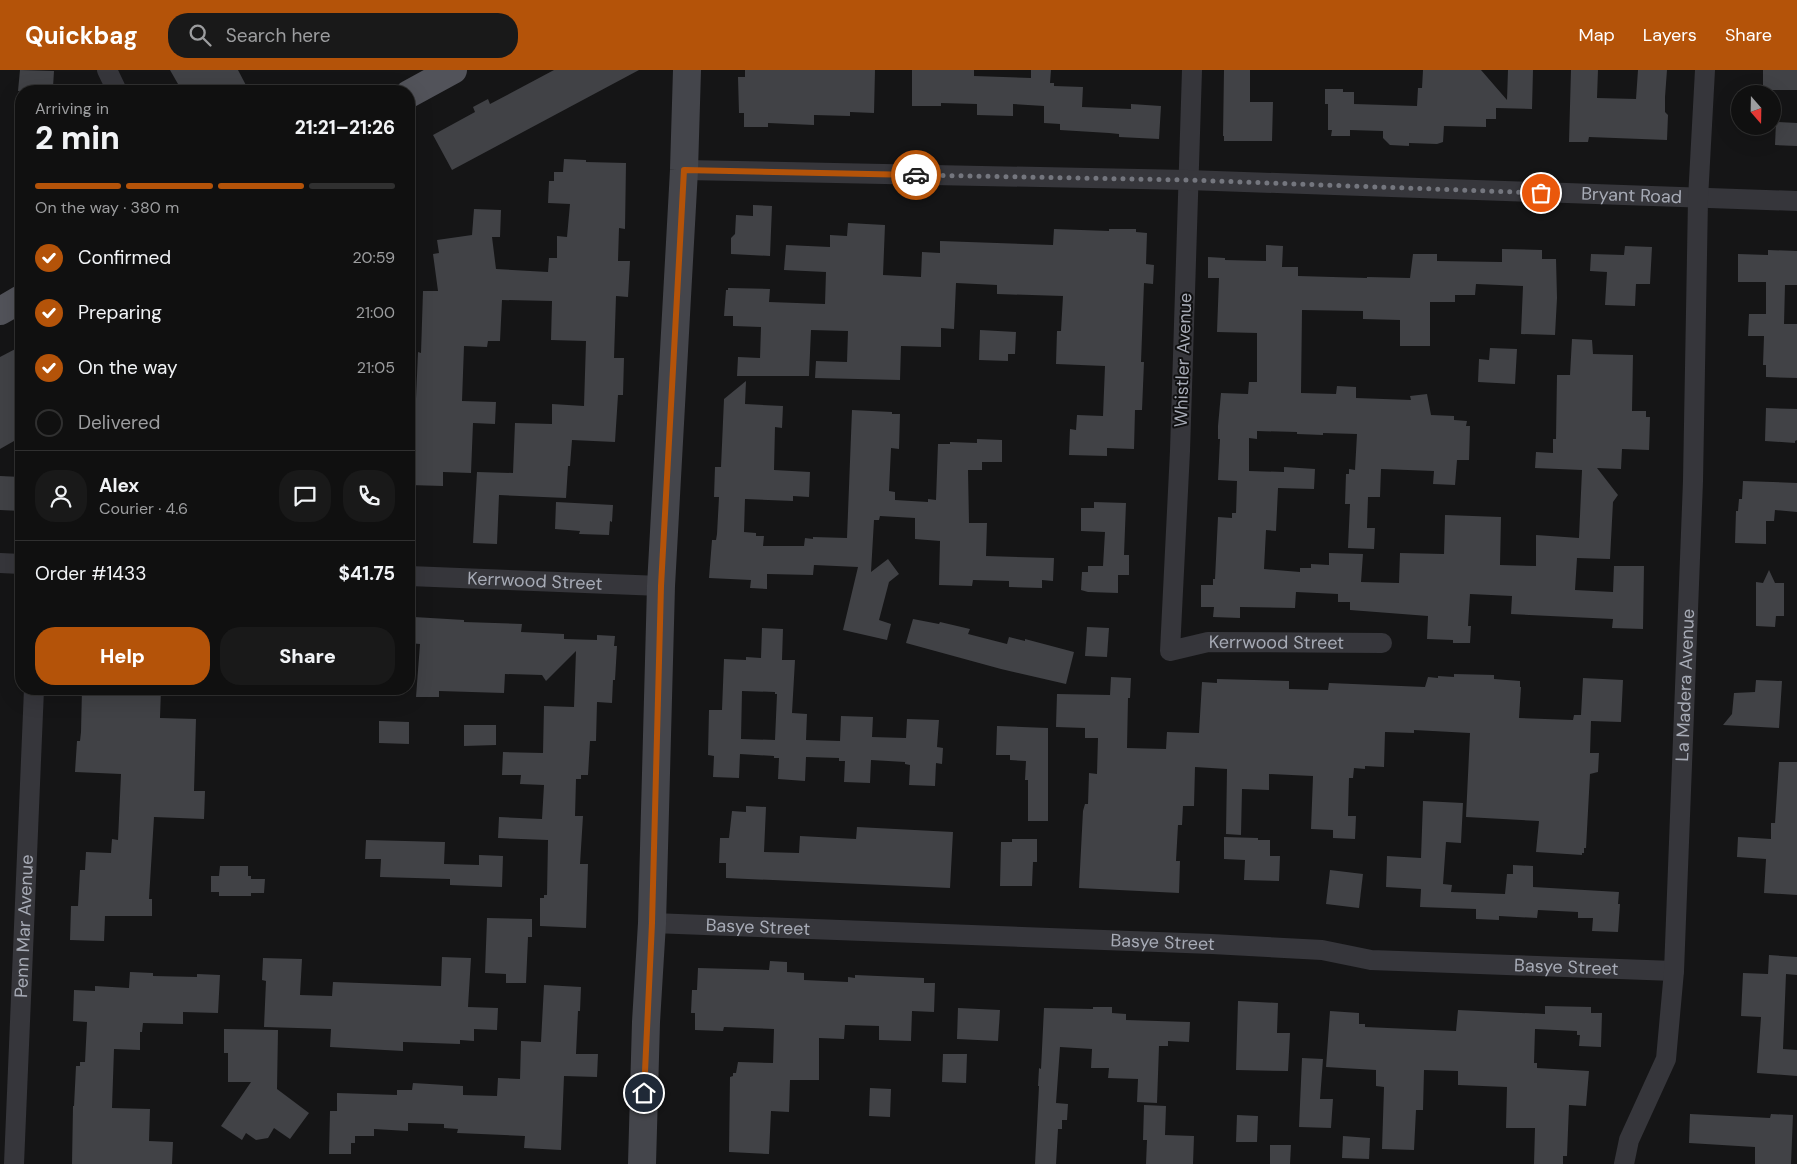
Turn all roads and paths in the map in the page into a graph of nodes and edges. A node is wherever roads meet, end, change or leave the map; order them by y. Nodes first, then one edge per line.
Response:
1 (106, 70) edge
2 (453, 70) edge
3 (687, 70) edge
4 (1192, 70) edge
5 (1705, 70) edge
6 (114, 85) edge
7 (415, 91) edge
8 (684, 170) junction
9 (1188, 180) junction
10 (1698, 199) junction
11 (1797, 201) edge
12 (15, 302) edge
13 (0, 311) edge
14 (0, 563) edge
15 (15, 564) edge
16 (415, 576) edge
17 (661, 586) junction
18 (1382, 643) dead end
19 (1170, 651) joint
20 (34, 695) edge
21 (652, 923) junction
22 (1674, 971) junction
23 (14, 1164) edge
24 (642, 1164) edge
25 (1624, 1164) edge

1 - 6 street
2 - 7 main road
3 - 8 street
4 - 9 street, Whistler Avenue
5 - 10 street, La Madera Avenue
8 - 9 street, Bryant Road
8 - 17 street
9 - 10 street, Bryant Road
9 - 19 street, Whistler Avenue
10 - 11 street, Bryant Road
10 - 22 street, La Madera Avenue
12 - 13 main road
14 - 15 street
16 - 17 street, Kerrwood Street
17 - 21 street
18 - 19 street, Kerrwood Street
20 - 23 street, Penn Mar Avenue
21 - 22 street, Basye Street
21 - 24 street
22 - 25 street, La Madera Avenue

